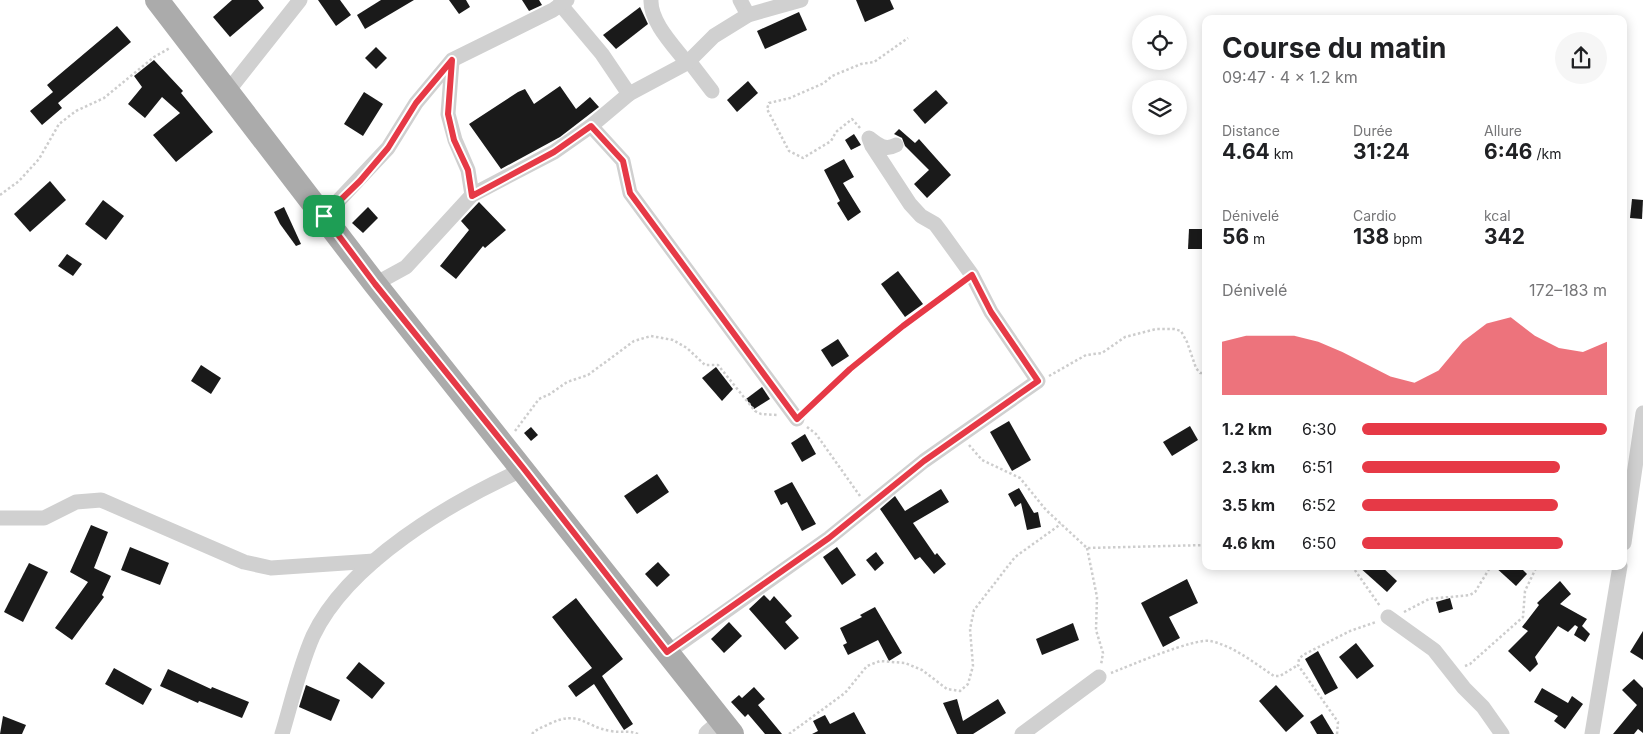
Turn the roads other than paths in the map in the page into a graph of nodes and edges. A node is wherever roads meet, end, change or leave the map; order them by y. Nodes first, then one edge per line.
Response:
1 (157, 0) edge
2 (300, 0) edge
3 (652, 0) edge
4 (740, 0) edge
5 (801, 0) edge
6 (564, 2) edge
7 (748, 15) junction
8 (452, 60) junction
9 (688, 62) junction
10 (228, 91) junction
11 (712, 91) dead end
12 (628, 94) junction
13 (591, 126) junction
14 (896, 145) dead end
15 (472, 196) junction
16 (324, 216) junction
17 (375, 284) junction
18 (1643, 413) edge
19 (797, 419) road end
20 (1640, 449) edge
21 (524, 469) junction
22 (0, 518) edge
23 (1627, 525) edge
24 (374, 561) junction
25 (1619, 570) edge
26 (1388, 617) road end
27 (667, 652) junction
28 (1099, 678) road end
29 (720, 730) edge
30 (282, 734) edge
31 (1022, 734) edge
32 (1502, 734) edge
33 (1592, 734) edge

1 - 10 main road
2 - 10 street
3 - 9 street
4 - 7 street
5 - 7 street
6 - 8 street
6 - 12 street
7 - 9 street
8 - 15 street
8 - 16 street
9 - 11 street
9 - 12 street
10 - 16 main road
12 - 13 street
13 - 15 street
13 - 19 street
14 - 27 street
15 - 17 street
16 - 17 main road
17 - 21 main road
18 - 20 street
20 - 23 street
21 - 24 street
21 - 27 main road
22 - 24 street
24 - 30 street
25 - 33 street
26 - 32 street
27 - 29 main road
28 - 31 street

